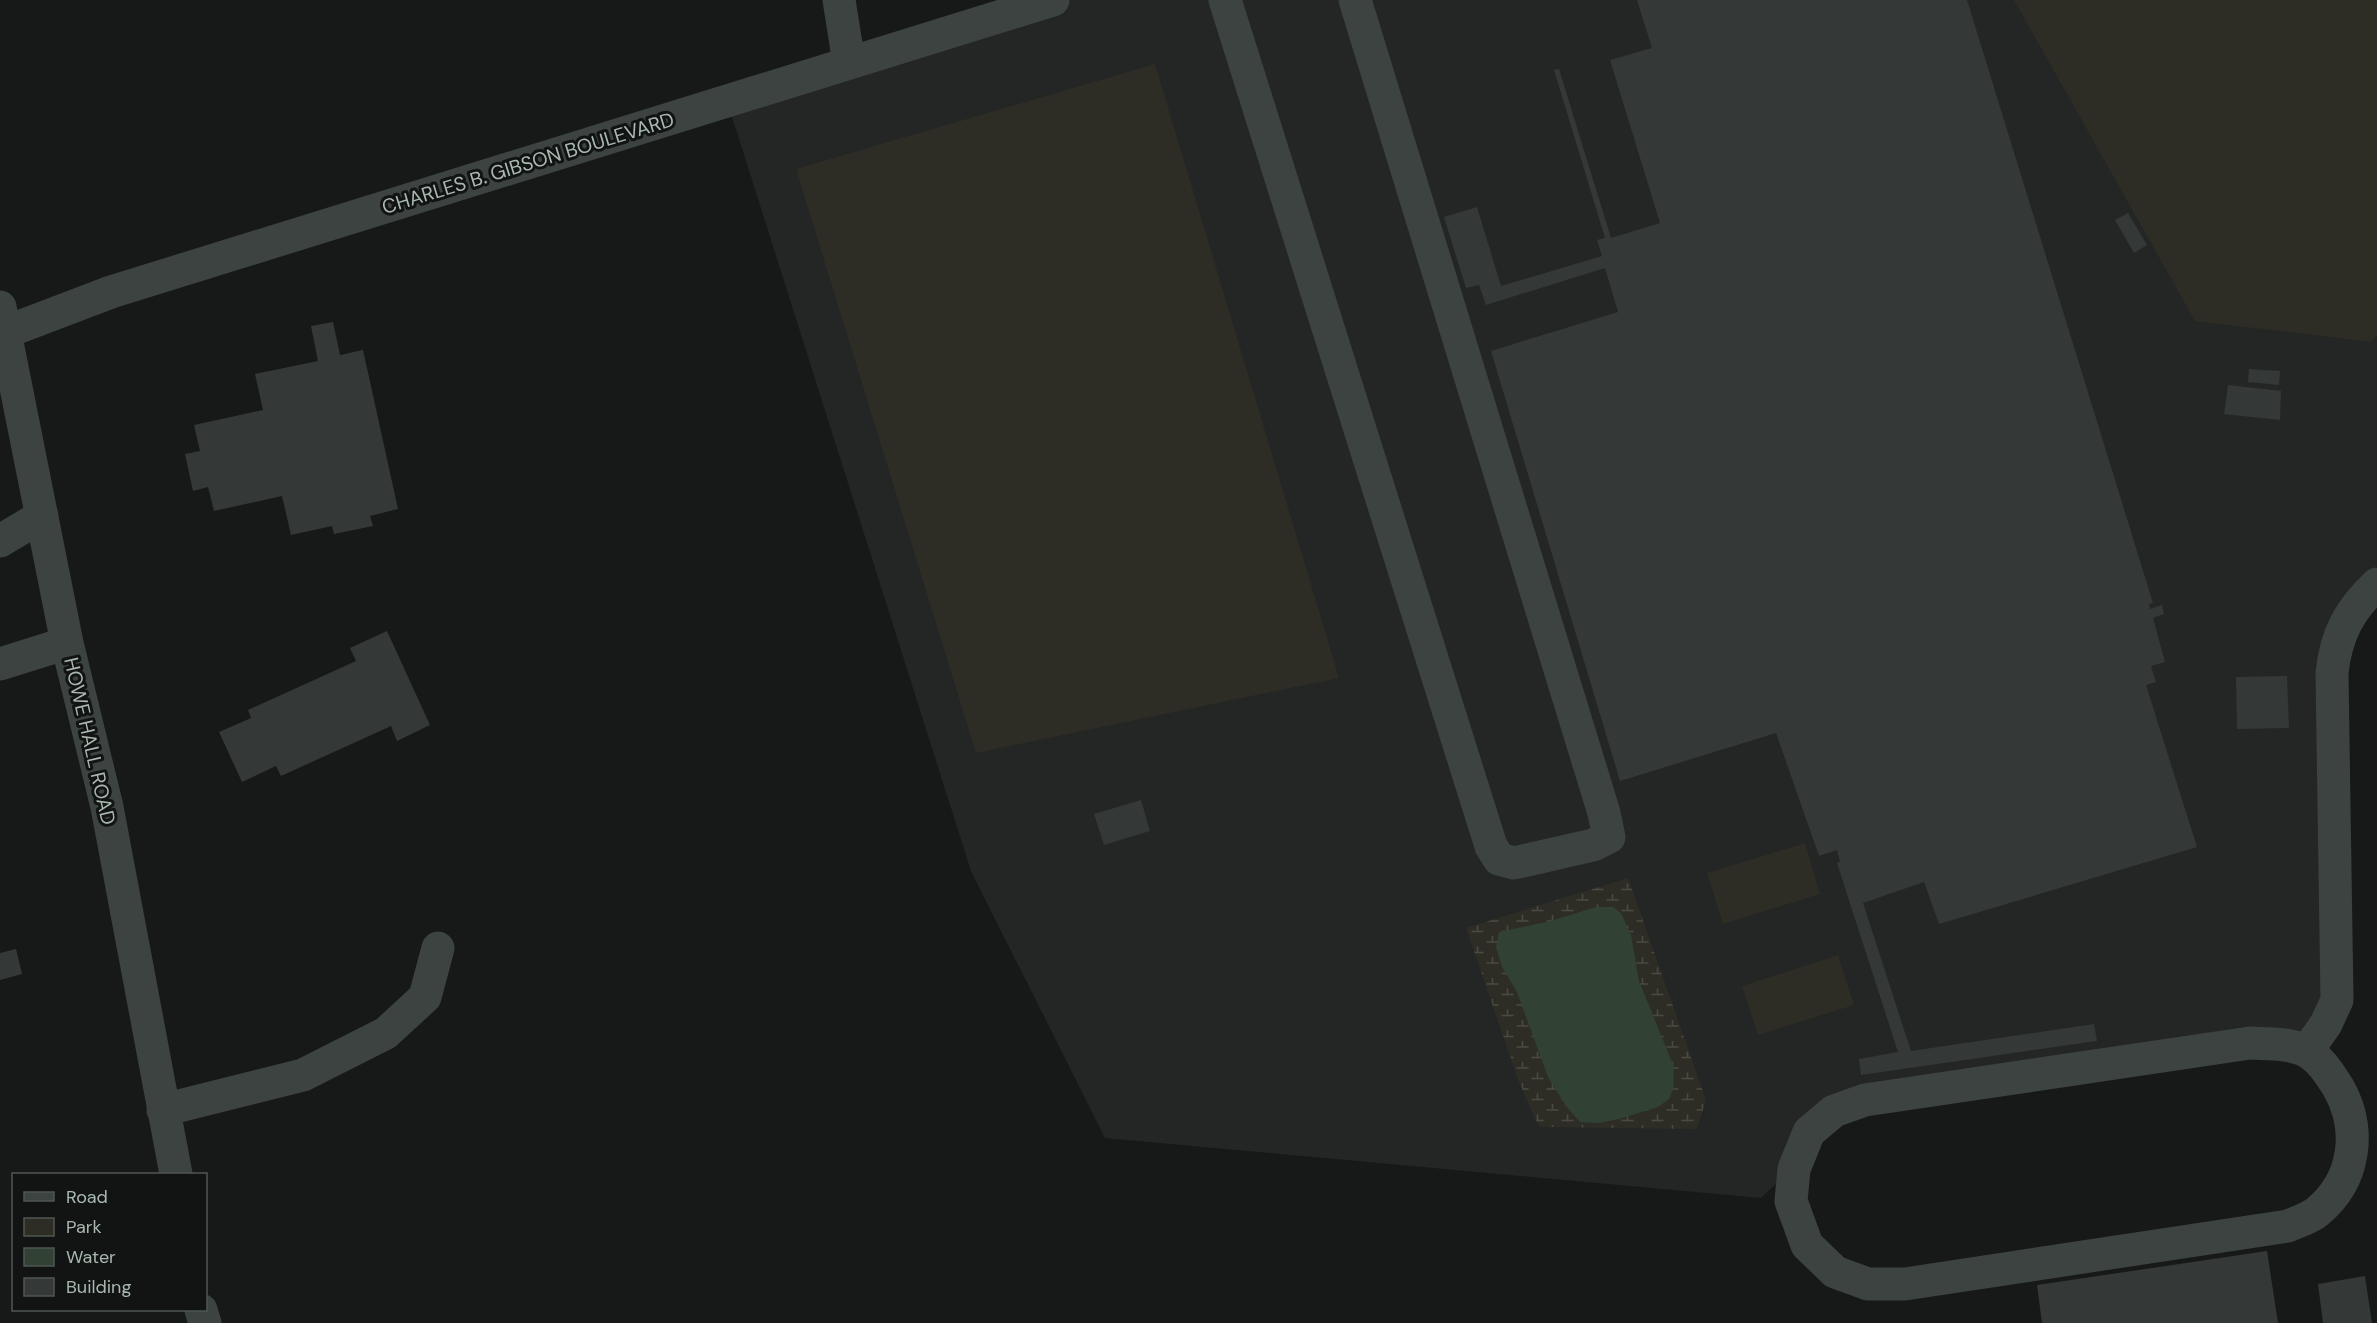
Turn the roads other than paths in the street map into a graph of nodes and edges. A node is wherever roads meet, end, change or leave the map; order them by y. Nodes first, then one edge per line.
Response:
1 (839, 0) edge
2 (1053, 0) edge
3 (1225, 0) edge
4 (1355, 0) edge
5 (849, 63) junction
6 (3, 320) edge
7 (42, 516) junction
8 (0, 541) edge
9 (2377, 584) edge
10 (67, 643) junction
11 (0, 664) edge
12 (438, 948) dead end
13 (2307, 1052) junction
14 (163, 1110) junction
15 (176, 1173) edge

1 - 5 street
2 - 5 street, CHARLES B. GIBSON BOULEVARD
3 - 4 street
5 - 6 street, CHARLES B. GIBSON BOULEVARD
6 - 7 street, HOWE HALL ROAD
7 - 8 street
7 - 10 street, HOWE HALL ROAD
9 - 13 street
10 - 11 street
10 - 14 street, HOWE HALL ROAD
12 - 14 street
13 - 13 street
14 - 15 street, HOWE HALL ROAD

